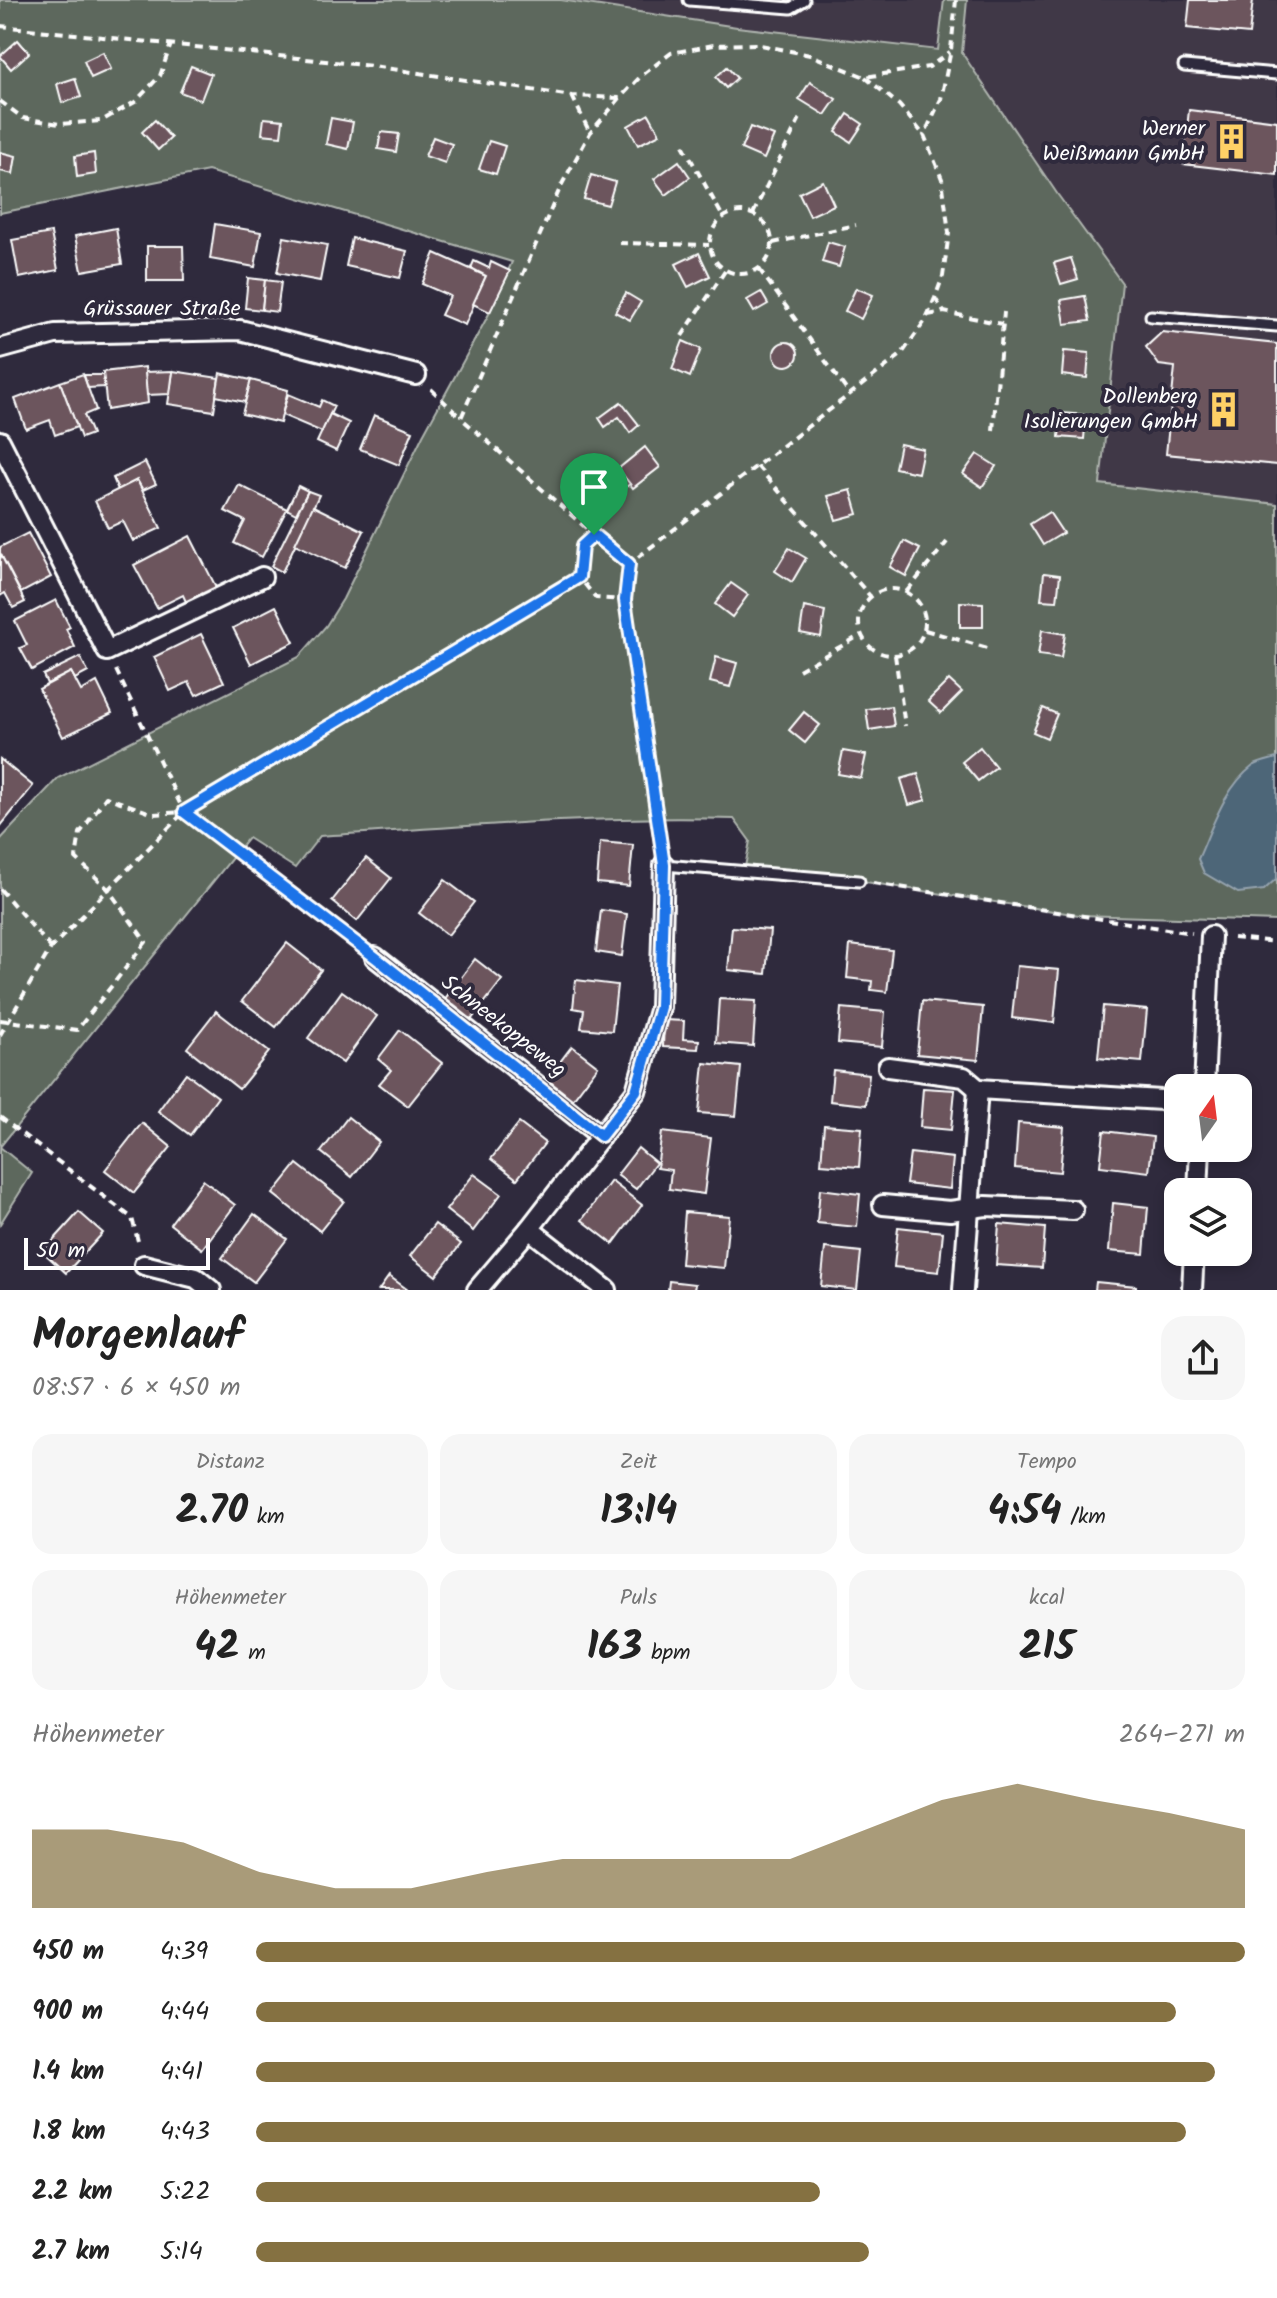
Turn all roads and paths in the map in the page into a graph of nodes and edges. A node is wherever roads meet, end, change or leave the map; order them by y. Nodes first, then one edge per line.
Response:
1 (689, 0) edge
2 (804, 0) edge
3 (956, 0) edge
4 (0, 26) edge
5 (171, 44) junction
6 (951, 50) junction
7 (1184, 66) dead end
8 (1277, 74) edge
9 (865, 77) junction
10 (572, 96) junction
11 (620, 98) junction
12 (0, 101) edge
13 (801, 116) dead end
14 (590, 133) junction
15 (924, 135) junction
16 (683, 145) dead end
17 (753, 214) junction
18 (723, 217) junction
19 (856, 225) dead end
20 (619, 243) dead end
21 (773, 243) junction
22 (709, 245) junction
23 (759, 269) junction
24 (725, 271) junction
25 (935, 298) junction
26 (944, 312) junction
27 (1004, 312) dead end
28 (928, 315) junction
29 (1151, 316) dead end
30 (1002, 324) junction
31 (1277, 326) edge
32 (682, 336) dead end
33 (0, 349) edge
34 (416, 375) joint
35 (850, 395) junction
36 (461, 418) junction
37 (993, 430) dead end
38 (0, 441) edge
39 (757, 466) junction
40 (606, 486) dead end
41 (570, 514) junction
42 (594, 535) junction
43 (947, 542) dead end
44 (629, 564) junction
45 (262, 577) dead end
46 (579, 577) junction
47 (907, 591) junction
48 (870, 596) junction
49 (625, 600) junction
50 (925, 630) junction
51 (861, 635) junction
52 (991, 649) dead end
53 (107, 651) junction
54 (895, 655) junction
55 (799, 670) dead end
56 (905, 726) dead end
57 (184, 812) junction
58 (664, 865) junction
59 (859, 881) joint
60 (0, 889) edge
61 (108, 889) junction
62 (1211, 936) junction
63 (1277, 942) edge
64 (51, 948) junction
65 (375, 957) joint
66 (0, 1020) edge
67 (9, 1021) junction
68 (0, 1035) edge
69 (888, 1067) dead end
70 (1205, 1074) edge
71 (978, 1089) junction
72 (1164, 1100) edge
73 (0, 1117) edge
74 (601, 1136) junction
75 (883, 1205) dead end
76 (969, 1209) junction
77 (1073, 1210) dead end
78 (529, 1229) junction
79 (144, 1265) joint
80 (1193, 1266) edge
81 (211, 1290) edge
82 (477, 1290) edge
83 (607, 1290) edge
84 (963, 1290) edge
85 (1192, 1290) edge

1 - 2 lane
3 - 6 path
4 - 5 path
5 - 10 path
5 - 12 path
6 - 9 path
6 - 15 path
7 - 8 lane
9 - 11 path
9 - 15 path
10 - 11 path
10 - 14 path
11 - 14 path
13 - 17 path
14 - 36 path
15 - 25 path
16 - 18 path
17 - 18 path
17 - 21 path
18 - 22 path
19 - 21 path
20 - 22 path
21 - 23 path
22 - 24 path
23 - 24 path
23 - 35 path
24 - 32 path
25 - 26 path
25 - 28 path
26 - 28 path
26 - 30 path
27 - 30 path
28 - 35 path
29 - 31 lane
30 - 37 path
33 - 34 street, Grüssauer Straße
34 - 36 path
35 - 39 path
36 - 41 path
38 - 53 street
39 - 44 path
39 - 48 path
40 - 41 path
41 - 42 path
42 - 44 path
42 - 46 path
43 - 47 path
44 - 49 path
45 - 53 street
46 - 49 path
46 - 57 path
47 - 48 path
47 - 50 path
48 - 51 path
49 - 58 path
50 - 52 path
50 - 54 path
51 - 54 path
51 - 55 path
53 - 57 path
54 - 56 path
57 - 61 path
57 - 61 path
57 - 65 path
58 - 59 lane
58 - 74 street
59 - 62 path
60 - 64 path
61 - 64 path
61 - 67 path
62 - 63 path
62 - 70 street
64 - 67 path
65 - 74 street, Schneekoppeweg
66 - 67 path
67 - 68 path
69 - 71 street
71 - 72 street
71 - 76 street
73 - 79 path
74 - 78 street
75 - 76 street
76 - 77 street
76 - 84 street
78 - 82 street
78 - 83 street
79 - 81 street
80 - 85 street

